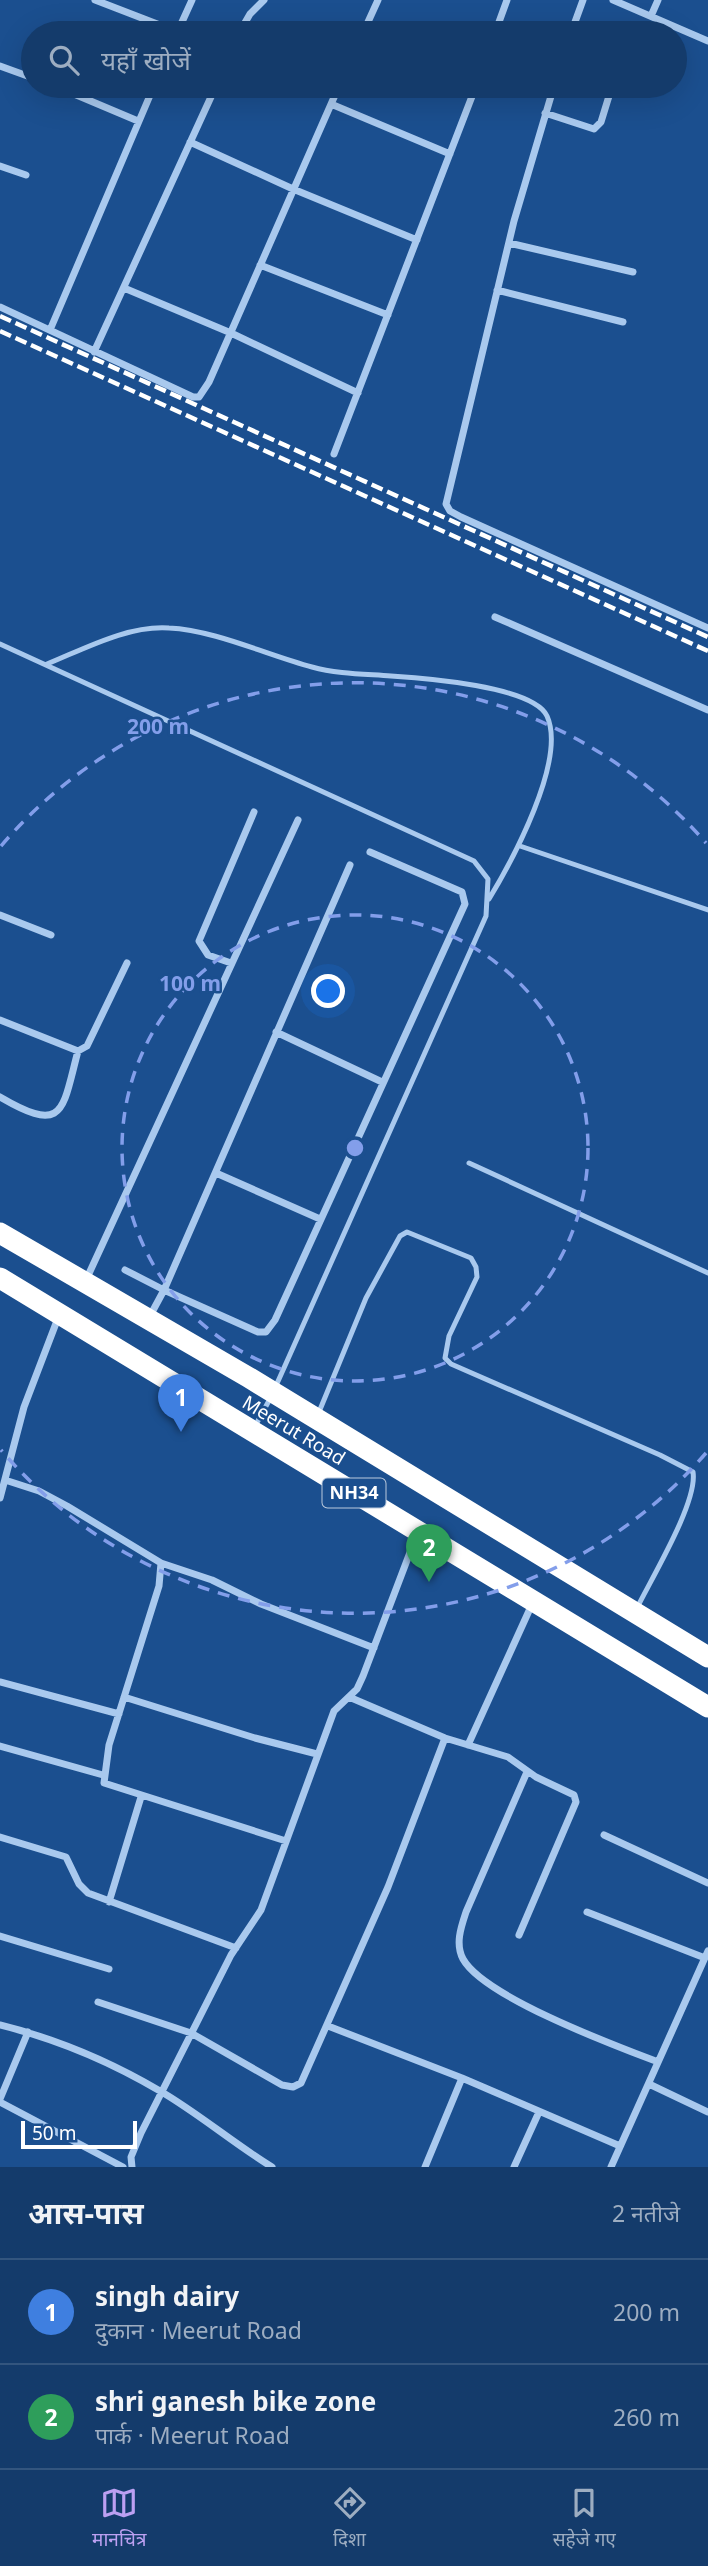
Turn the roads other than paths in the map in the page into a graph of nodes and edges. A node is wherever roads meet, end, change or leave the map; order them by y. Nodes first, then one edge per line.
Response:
1 (95, 0) edge
2 (192, 0) edge
3 (264, 0) edge
4 (378, 0) edge
5 (507, 0) edge
6 (583, 0) edge
7 (614, 0) edge
8 (658, 0) edge
9 (651, 16) junction
10 (147, 21) edge
11 (182, 21) edge
12 (246, 21) edge
13 (368, 21) edge
14 (499, 21) edge
15 (575, 21) edge
16 (662, 21) edge
17 (687, 32) edge
18 (708, 41) edge
19 (0, 66) edge
20 (21, 74) edge
21 (83, 98) edge
22 (149, 98) edge
23 (210, 98) edge
24 (334, 98) edge
25 (471, 98) edge
26 (550, 98) edge
27 (608, 98) edge
28 (331, 104) junction
29 (545, 113) junction
30 (138, 121) junction
31 (190, 142) junction
32 (450, 154) junction
33 (0, 166) edge
34 (26, 176) dead end
35 (293, 190) junction
36 (418, 240) junction
37 (509, 243) junction
38 (260, 265) junction
39 (633, 272) dead end
40 (124, 288) junction
41 (497, 290) junction
42 (0, 307) edge
43 (388, 315) junction
44 (623, 321) dead end
45 (50, 330) junction
46 (231, 332) junction
47 (94, 352) junction
48 (358, 393) junction
49 (334, 454) dead end
50 (495, 617) dead end
51 (708, 628) edge
52 (0, 644) edge
53 (47, 664) junction
54 (708, 710) edge
55 (254, 812) dead end
56 (298, 820) dead end
57 (520, 846) junction
58 (370, 852) dead end
59 (350, 865) dead end
60 (489, 899) junction
61 (708, 910) edge
62 (0, 915) edge
63 (51, 935) dead end
64 (231, 963) junction
65 (127, 964) dead end
66 (0, 1020) edge
67 (276, 1032) junction
68 (78, 1051) junction
69 (382, 1082) junction
70 (0, 1097) edge
71 (469, 1163) dead end
72 (216, 1172) junction
73 (320, 1219) junction
74 (0, 1233) edge
75 (125, 1270) dead end
76 (708, 1273) edge
77 (0, 1278) edge
78 (84, 1284) junction
79 (164, 1290) junction
80 (59, 1314) junction
81 (148, 1320) junction
82 (273, 1393) junction
83 (316, 1419) junction
84 (253, 1431) junction
85 (5, 1480) junction
86 (0, 1498) edge
87 (418, 1531) junction
88 (161, 1563) junction
89 (534, 1602) junction
90 (635, 1612) junction
91 (374, 1648) junction
92 (708, 1657) edge
93 (0, 1682) edge
94 (124, 1697) junction
95 (349, 1697) junction
96 (708, 1707) edge
97 (119, 1714) junction
98 (445, 1738) junction
99 (468, 1745) junction
100 (0, 1746) edge
101 (317, 1754) junction
102 (527, 1772) junction
103 (103, 1775) junction
104 (141, 1797) junction
105 (604, 1835) dead end
106 (0, 1836) edge
107 (286, 1841) junction
108 (708, 1883) edge
109 (109, 1902) junction
110 (587, 1912) dead end
111 (519, 1935) dead end
112 (0, 1936) edge
113 (236, 1948) junction
114 (707, 1954) edge
115 (109, 1969) dead end
116 (99, 2002) dead end
117 (0, 2025) edge
118 (328, 2026) junction
119 (28, 2032) junction
120 (191, 2033) junction
121 (658, 2062) junction
122 (462, 2078) junction
123 (649, 2084) junction
124 (161, 2092) junction
125 (0, 2100) edge
126 (540, 2112) junction
127 (708, 2112) edge
128 (620, 2146) junction
129 (123, 2167) edge
130 (132, 2167) edge
131 (272, 2167) edge
132 (425, 2167) edge
133 (514, 2167) edge
134 (611, 2167) edge

1 - 10 street
2 - 11 street
3 - 12 street
4 - 13 street
5 - 14 street
6 - 15 street
7 - 9 street
8 - 9 street
9 - 16 street
17 - 18 street
19 - 20 street
21 - 30 street
22 - 30 street
23 - 31 street
24 - 28 street
25 - 32 street
26 - 29 street
27 - 29 street
28 - 32 street
28 - 35 street
29 - 37 street
30 - 45 street
31 - 35 street
31 - 40 street
32 - 36 street
33 - 34 street
35 - 36 street
35 - 38 street
36 - 43 street
37 - 39 street
37 - 41 street
38 - 43 street
38 - 46 street
40 - 46 street
40 - 47 street
41 - 44 street
41 - 51 street
42 - 45 street
43 - 48 street
45 - 47 street
46 - 47 street
46 - 48 street
48 - 49 street
50 - 54 street
52 - 53 lane
53 - 57 lane
53 - 60 lane
55 - 64 street
56 - 64 street
57 - 60 lane
57 - 61 lane
58 - 69 street
59 - 67 street
60 - 82 lane
62 - 63 street
64 - 78 street
65 - 68 street
66 - 68 street
67 - 69 street
67 - 72 street
68 - 70 street
69 - 73 street
71 - 76 lane
72 - 73 street
72 - 79 street
73 - 79 street
74 - 78 highway, Meerut Road / NH34
75 - 79 street
77 - 80 highway, Meerut Road / NH34
78 - 81 highway, Meerut Road / NH34
79 - 81 street
80 - 84 highway, Meerut Road / NH34
80 - 85 street
81 - 82 highway, Meerut Road / NH34
82 - 83 highway, Meerut Road / NH34
82 - 84 lane
83 - 90 highway, Meerut Road / NH34
83 - 90 lane
84 - 87 highway, Meerut Road / NH34
85 - 86 street
85 - 88 street
87 - 89 highway, Meerut Road / NH34
87 - 91 street
88 - 91 street
88 - 94 street
89 - 96 highway, Meerut Road / NH34
89 - 99 street
90 - 92 highway, Meerut Road / NH34
91 - 95 street
93 - 97 street
94 - 97 street
94 - 101 street
95 - 98 street
95 - 101 street
97 - 103 street
98 - 99 street
98 - 118 street
99 - 102 street
100 - 103 street
101 - 107 street
102 - 111 street
102 - 121 street
103 - 104 street
104 - 107 street
104 - 109 street
105 - 108 street
106 - 109 street
107 - 113 street
109 - 113 street
110 - 114 street
112 - 115 street
113 - 120 street
114 - 121 street
116 - 120 street
117 - 119 street
118 - 120 street
118 - 122 street
119 - 124 street
119 - 125 street
120 - 124 street
121 - 123 street
122 - 126 street
122 - 132 street
123 - 127 street
123 - 128 street
124 - 130 street
124 - 131 street
125 - 129 street
126 - 128 street
126 - 133 street
128 - 134 street

